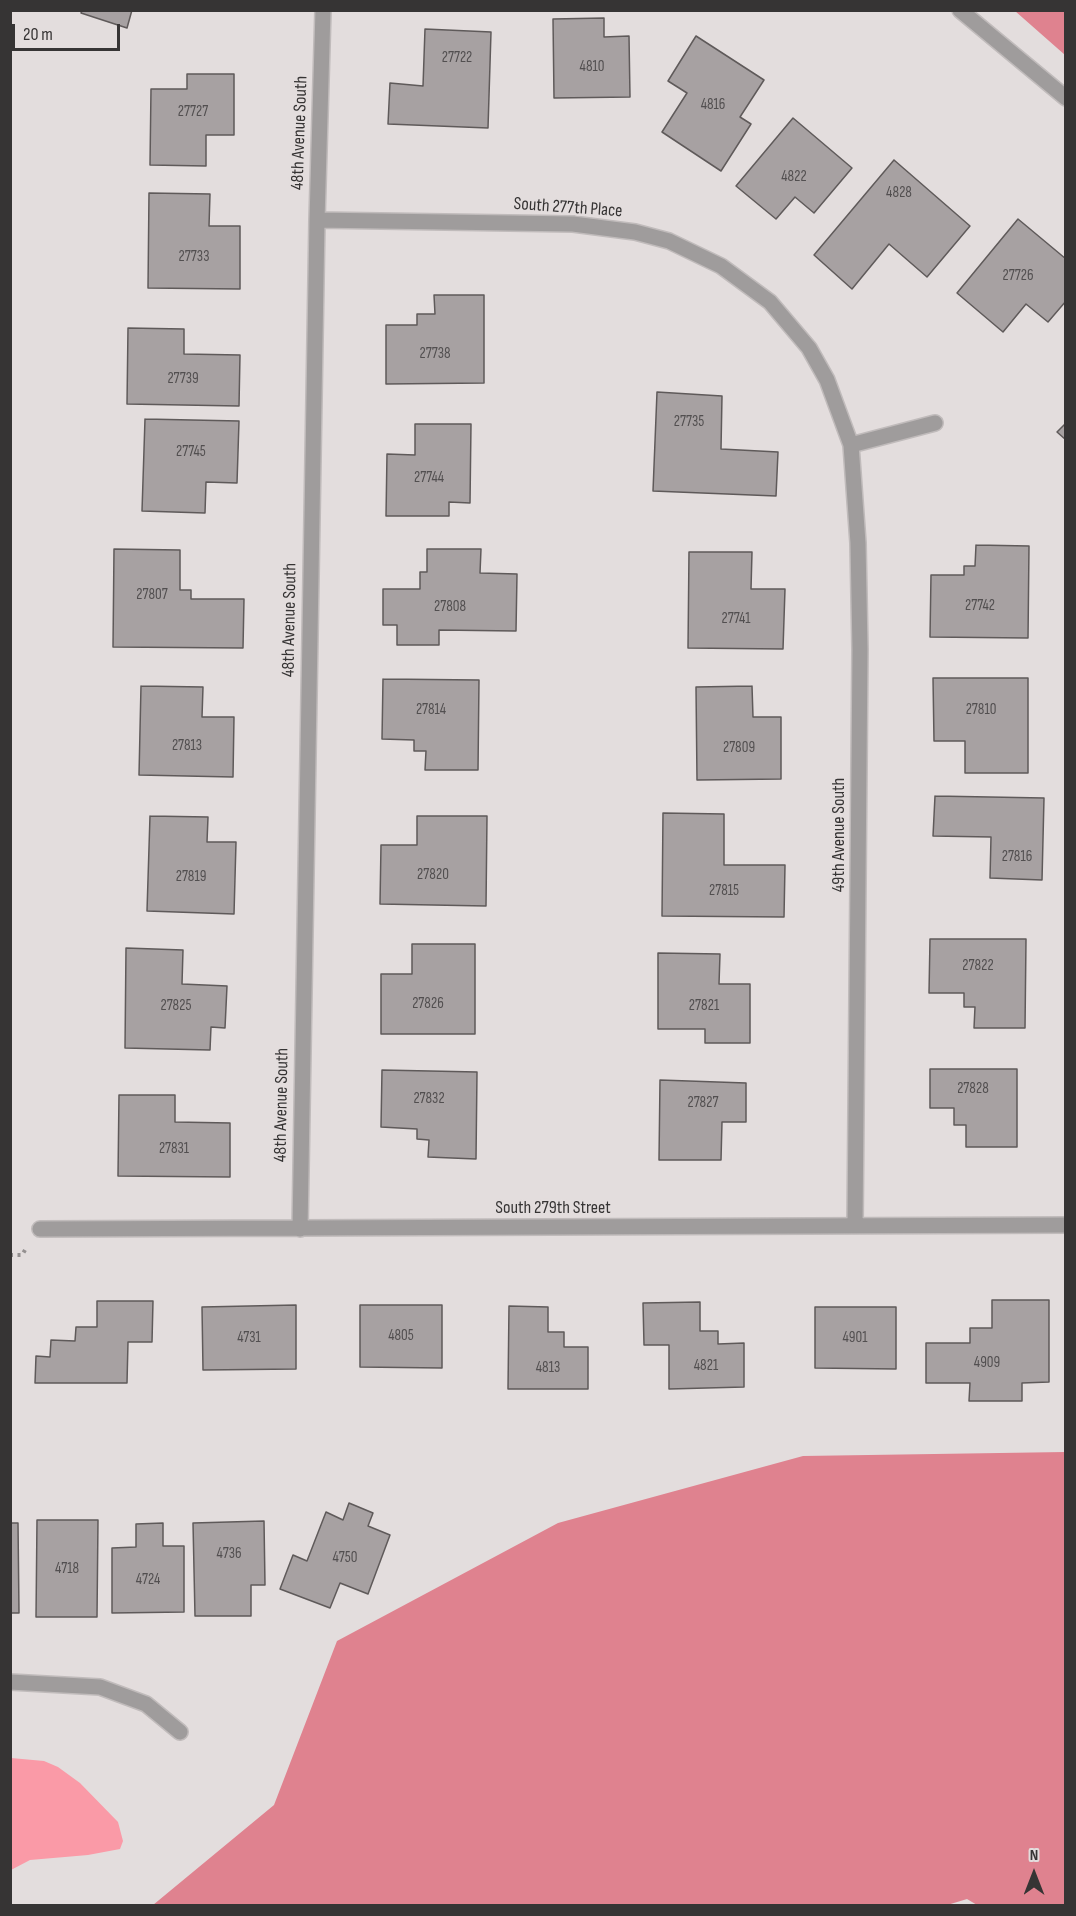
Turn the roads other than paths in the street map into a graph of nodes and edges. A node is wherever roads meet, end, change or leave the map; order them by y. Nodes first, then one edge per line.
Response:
1 (323, 10) edge
2 (960, 10) edge
3 (1065, 98) edge
4 (316, 220) junction
5 (790, 322) joint
6 (935, 423) dead end
7 (851, 445) junction
8 (855, 1225) junction
9 (1065, 1225) edge
10 (40, 1229) dead end
11 (300, 1229) junction
12 (10, 1682) edge
13 (180, 1732) dead end

1 - 4 street, 48th Avenue South
2 - 3 street
4 - 5 street, South 277th Place
4 - 11 street, 48th Avenue South
5 - 7 street, 49th Avenue South
6 - 7 street
7 - 8 street, 49th Avenue South
8 - 9 street, South 279th Street
8 - 11 street, South 279th Street
10 - 11 street, South 279th Street
12 - 13 street

